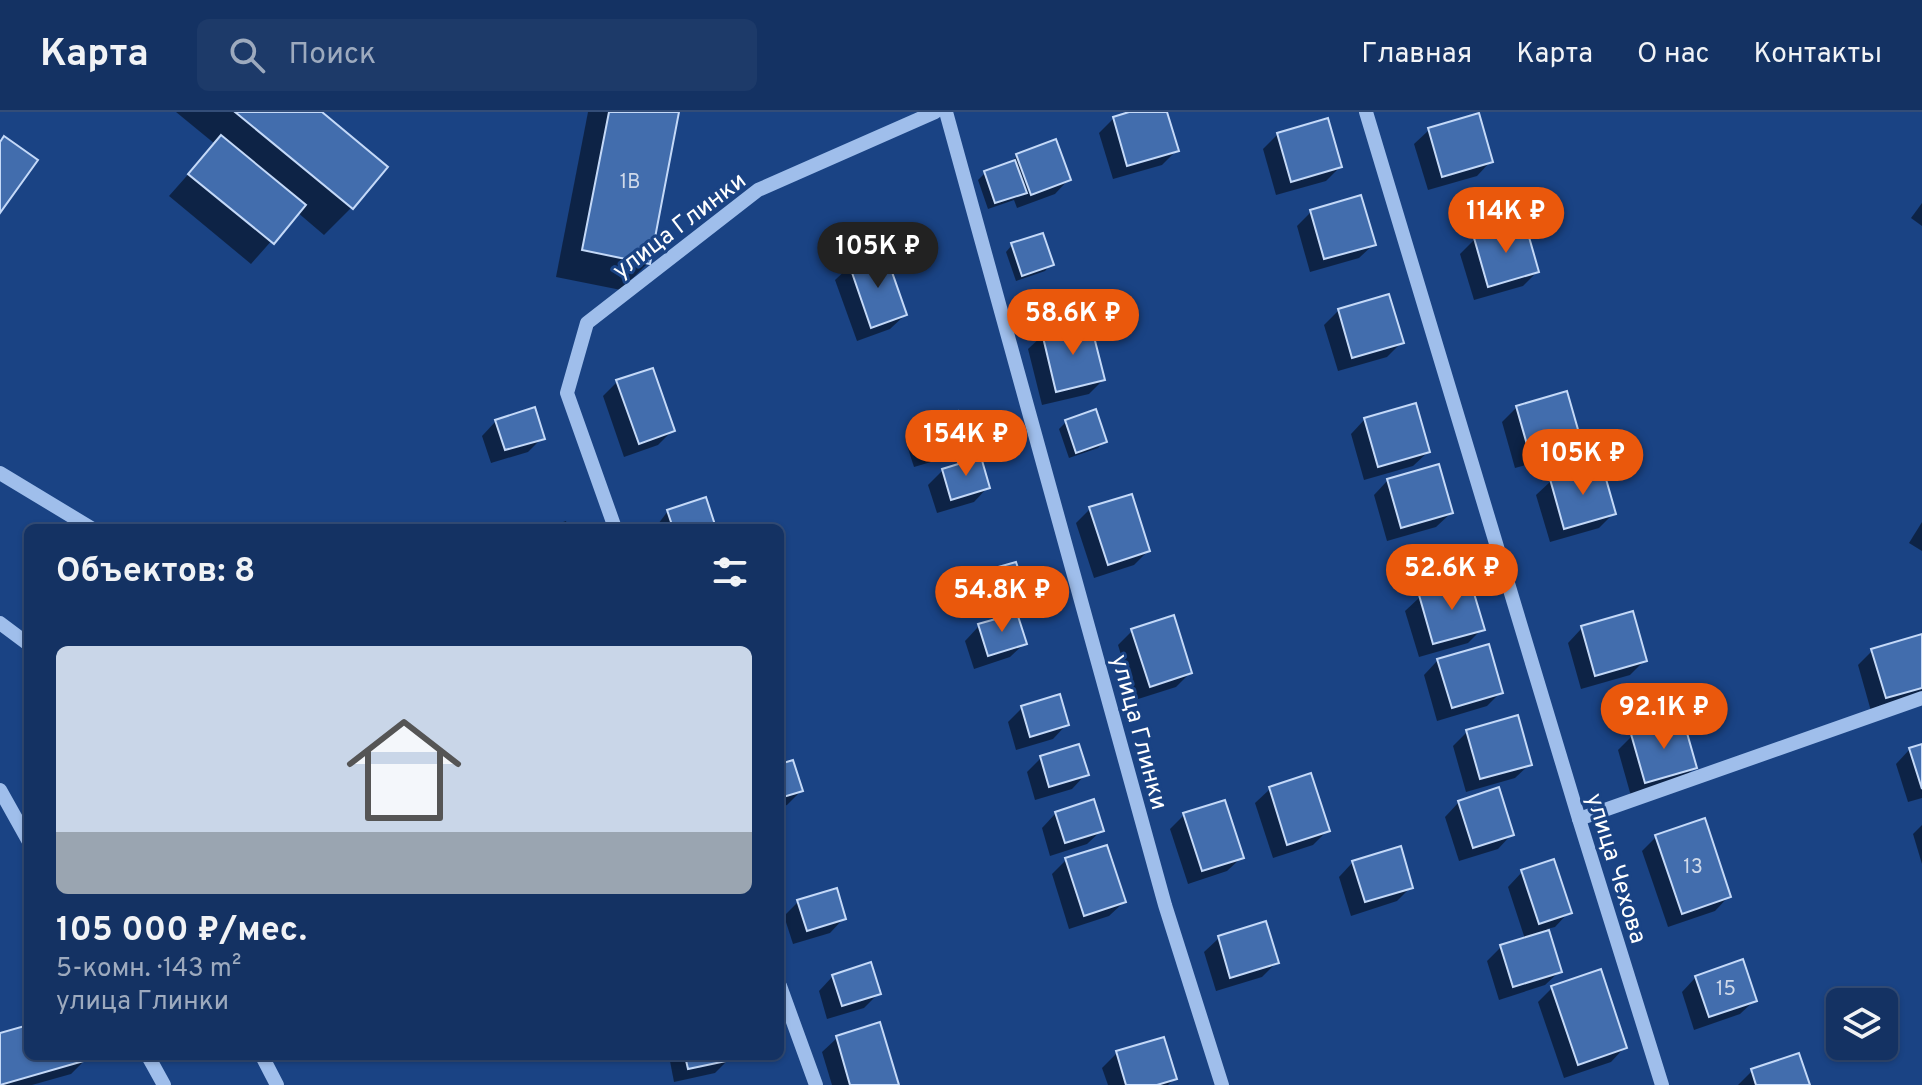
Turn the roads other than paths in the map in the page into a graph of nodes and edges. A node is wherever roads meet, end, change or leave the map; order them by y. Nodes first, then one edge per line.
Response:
1 (935, 112) edge
2 (946, 112) edge
3 (1366, 112) edge
4 (0, 473) edge
5 (84, 524) edge
6 (614, 524) edge
7 (0, 623) edge
8 (24, 641) edge
9 (1922, 698) edge
10 (0, 790) edge
11 (1579, 819) junction
12 (24, 833) edge
13 (784, 997) edge
14 (150, 1060) edge
15 (264, 1060) edge
16 (164, 1085) edge
17 (277, 1085) edge
18 (816, 1085) edge
19 (1222, 1085) edge
20 (1662, 1085) edge

1 - 6 street, улица Глинки
2 - 19 street, улица Глинки
3 - 11 street, улица Чехова
4 - 5 street
7 - 8 street
9 - 11 street
10 - 12 street
11 - 20 street, улица Чехова
13 - 18 street
14 - 16 street
15 - 17 street

